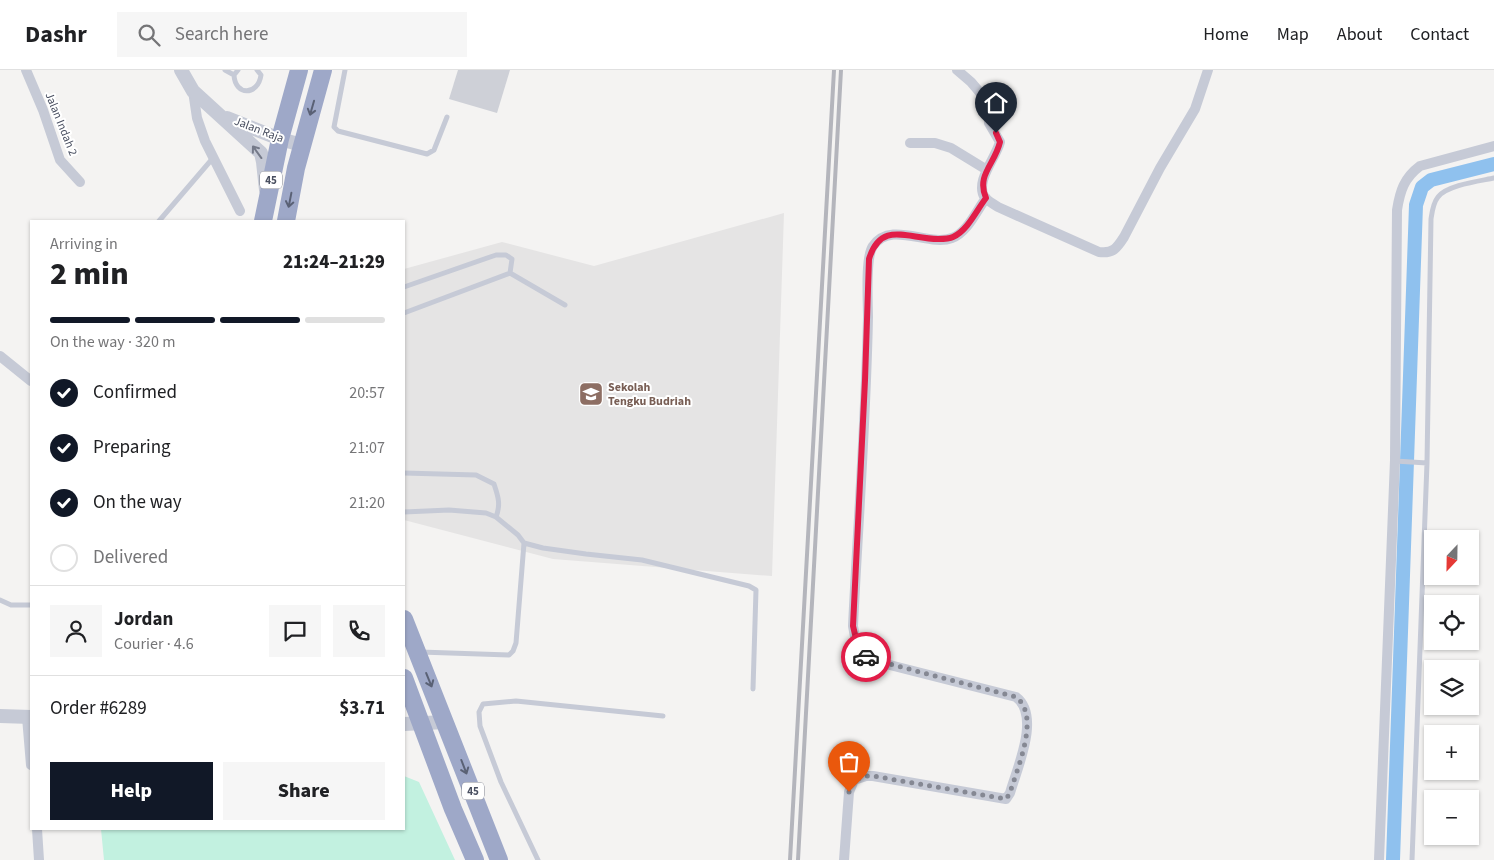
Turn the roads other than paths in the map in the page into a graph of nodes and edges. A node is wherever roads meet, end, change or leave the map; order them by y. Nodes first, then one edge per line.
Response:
1 (26, 70) edge
2 (181, 70) edge
3 (225, 70) edge
4 (257, 70) edge
5 (299, 70) edge
6 (323, 70) edge
7 (344, 70) edge
8 (957, 70) edge
9 (1208, 70) edge
10 (236, 72) edge
11 (193, 92) junction
12 (217, 114) junction
13 (447, 117) dead end
14 (280, 139) junction
15 (910, 143) dead end
16 (302, 145) junction
17 (1494, 146) edge
18 (213, 158) junction
19 (987, 170) junction
20 (1494, 178) edge
21 (80, 182) dead end
22 (267, 198) junction
23 (986, 198) junction
24 (240, 210) dead end
25 (159, 220) edge
26 (263, 220) edge
27 (286, 220) edge
28 (510, 273) junction
29 (405, 287) edge
30 (566, 306) dead end
31 (405, 313) edge
32 (0, 356) edge
33 (30, 380) edge
34 (1400, 461) junction
35 (1427, 462) junction
36 (405, 474) edge
37 (405, 512) edge
38 (496, 517) junction
39 (524, 543) junction
40 (0, 600) edge
41 (30, 605) edge
42 (405, 622) edge
43 (417, 652) junction
44 (405, 684) edge
45 (753, 689) dead end
46 (0, 716) edge
47 (664, 716) dead end
48 (29, 717) edge
49 (446, 722) junction
50 (412, 724) edge
51 (30, 741) edge
52 (37, 830) edge
53 (39, 860) edge
54 (475, 860) edge
55 (499, 860) edge
56 (538, 860) edge
57 (844, 860) edge
58 (1378, 860) edge
59 (1412, 860) edge

1 - 21 street, Jalan Indah 2
2 - 11 street, Jalan Raja
3 - 10 lane
4 - 10 lane
5 - 14 highway, 45
6 -> 16 highway, 45
7 - 13 lane
8 - 19 street
9 - 23 street
11 - 12 street, Jalan Raja
11 - 18 street
12 - 14 street, Jalan Raja
22 -> 12 street, Jalan Raja
14 - 16 street, Jalan Raja
14 - 22 highway, 45
15 - 19 street
16 -> 27 highway, 45
17 - 34 street
18 - 24 street
18 - 25 lane
19 - 23 street
20 - 35 lane
22 - 26 highway, 45
23 - 57 street
28 - 29 lane
28 - 30 lane
28 - 31 lane
32 - 33 street
34 - 35 lane
34 - 58 street
35 - 59 lane
36 - 38 lane
37 - 38 lane
38 - 39 lane
39 - 43 lane
39 - 45 lane
40 - 41 lane
42 - 43 highway, 45
43 -> 49 highway, 45
44 - 50 highway, 45
46 - 48 street
47 - 56 lane
48 - 51 street
49 - 50 street
49 -> 55 highway, 45
50 - 54 highway, 45
52 - 53 street

